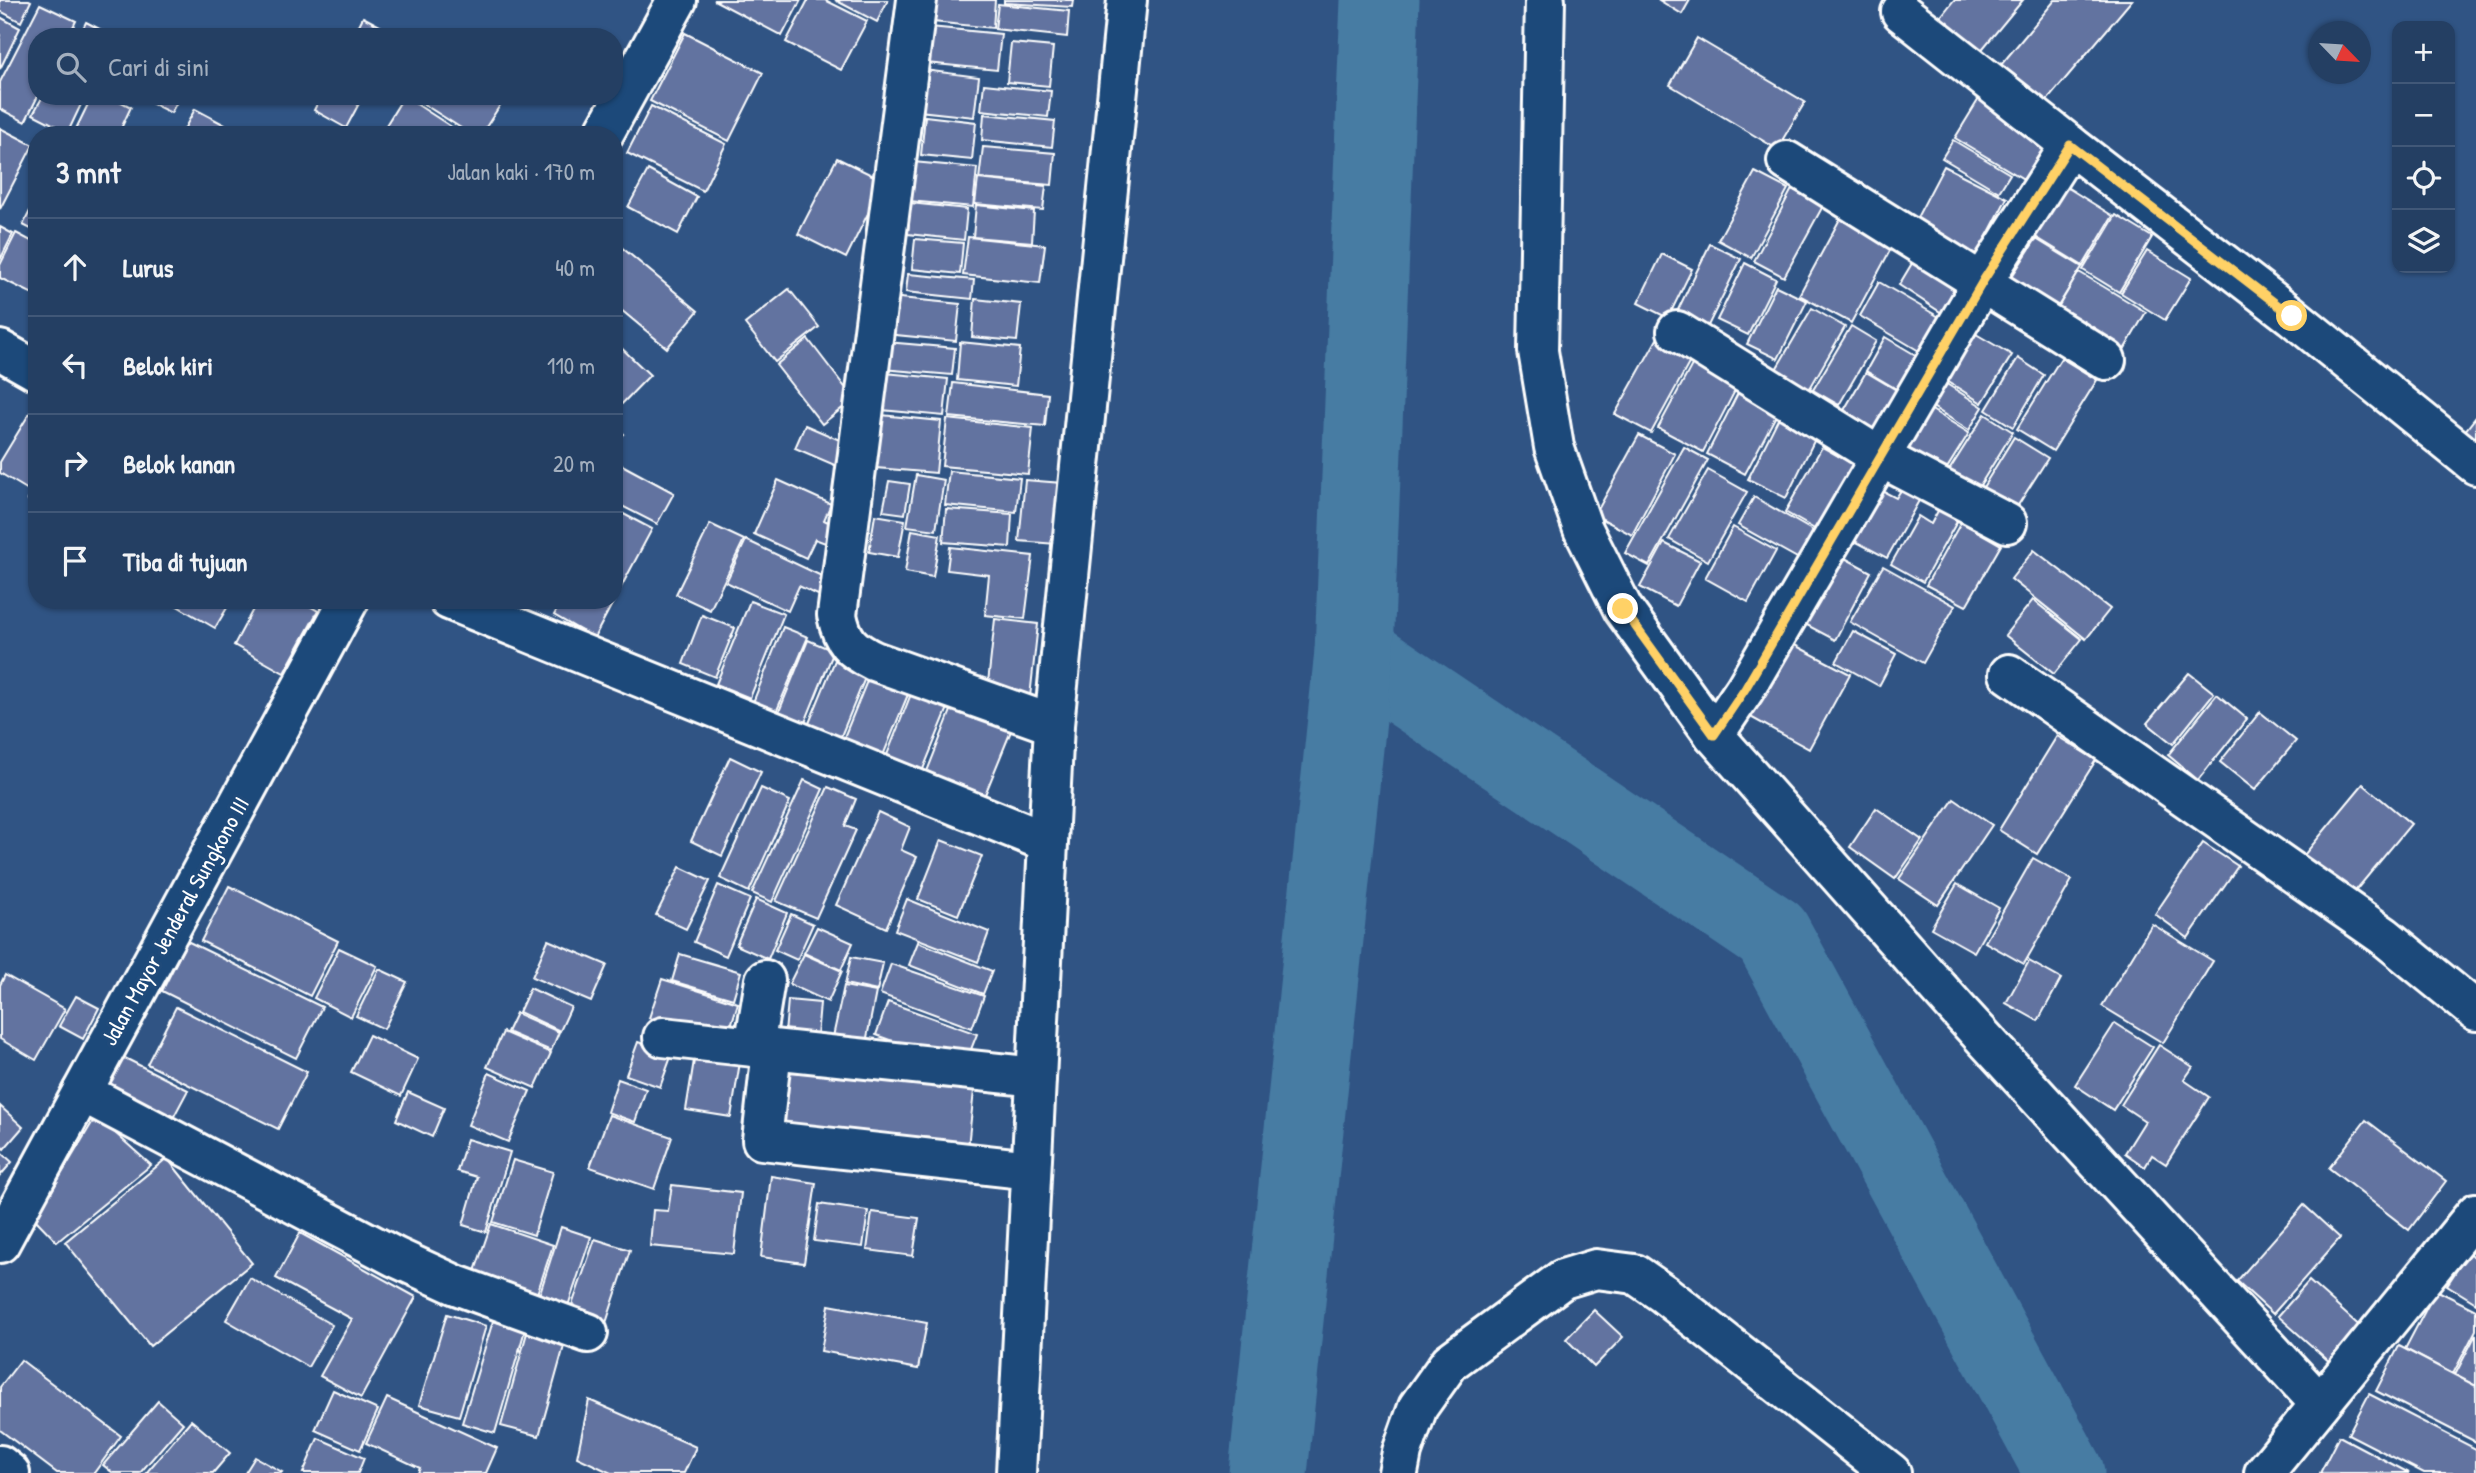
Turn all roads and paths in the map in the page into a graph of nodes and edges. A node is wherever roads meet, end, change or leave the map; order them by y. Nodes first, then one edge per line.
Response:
1 (677, 0) edge
2 (917, 0) edge
3 (1127, 0) edge
4 (1545, 0) edge
5 (1901, 12) dead end
6 (623, 99) edge
7 (619, 105) edge
8 (608, 126) edge
9 (2070, 145) junction
10 (1787, 161) dead end
11 (1983, 281) junction
12 (1677, 331) dead end
13 (0, 350) edge
14 (2106, 360) dead end
15 (28, 367) edge
16 (1880, 457) junction
17 (2476, 465) edge
18 (2007, 523) dead end
19 (344, 609) edge
20 (471, 609) edge
21 (2008, 674) dead end
22 (1054, 725) junction
23 (1714, 735) junction
24 (1047, 842) junction
25 (765, 980) dead end
26 (2476, 1011) edge
27 (663, 1037) dead end
28 (763, 1048) junction
29 (1036, 1077) junction
30 (82, 1093) junction
31 (1031, 1170) junction
32 (2476, 1213) edge
33 (0, 1243) edge
34 (588, 1334) dead end
35 (2320, 1404) junction
36 (0, 1465) edge
37 (2268, 1471) edge
38 (10, 1473) edge
39 (1016, 1473) edge
40 (1398, 1473) edge
41 (1891, 1473) edge

1 - 6 street
2 - 22 street
3 - 22 street
4 - 23 street
5 - 9 street
7 - 8 street
9 - 11 street
9 - 17 street
10 - 11 street
11 - 14 street
11 - 16 street
12 - 16 street
13 - 15 street
16 - 18 street
16 - 23 street
19 - 30 street, Jalan Mayor Jenderal Sungkono III
20 - 24 street
21 - 26 street
22 - 24 street
23 - 35 street
24 - 29 street
25 - 28 street
27 - 28 street
28 - 29 street
28 - 31 street
29 - 31 street
30 - 33 street, Jalan Mayor Jenderal Sungkono III
30 - 34 street
31 - 39 street
32 - 35 street
35 - 37 street
36 - 38 street
40 - 41 street

